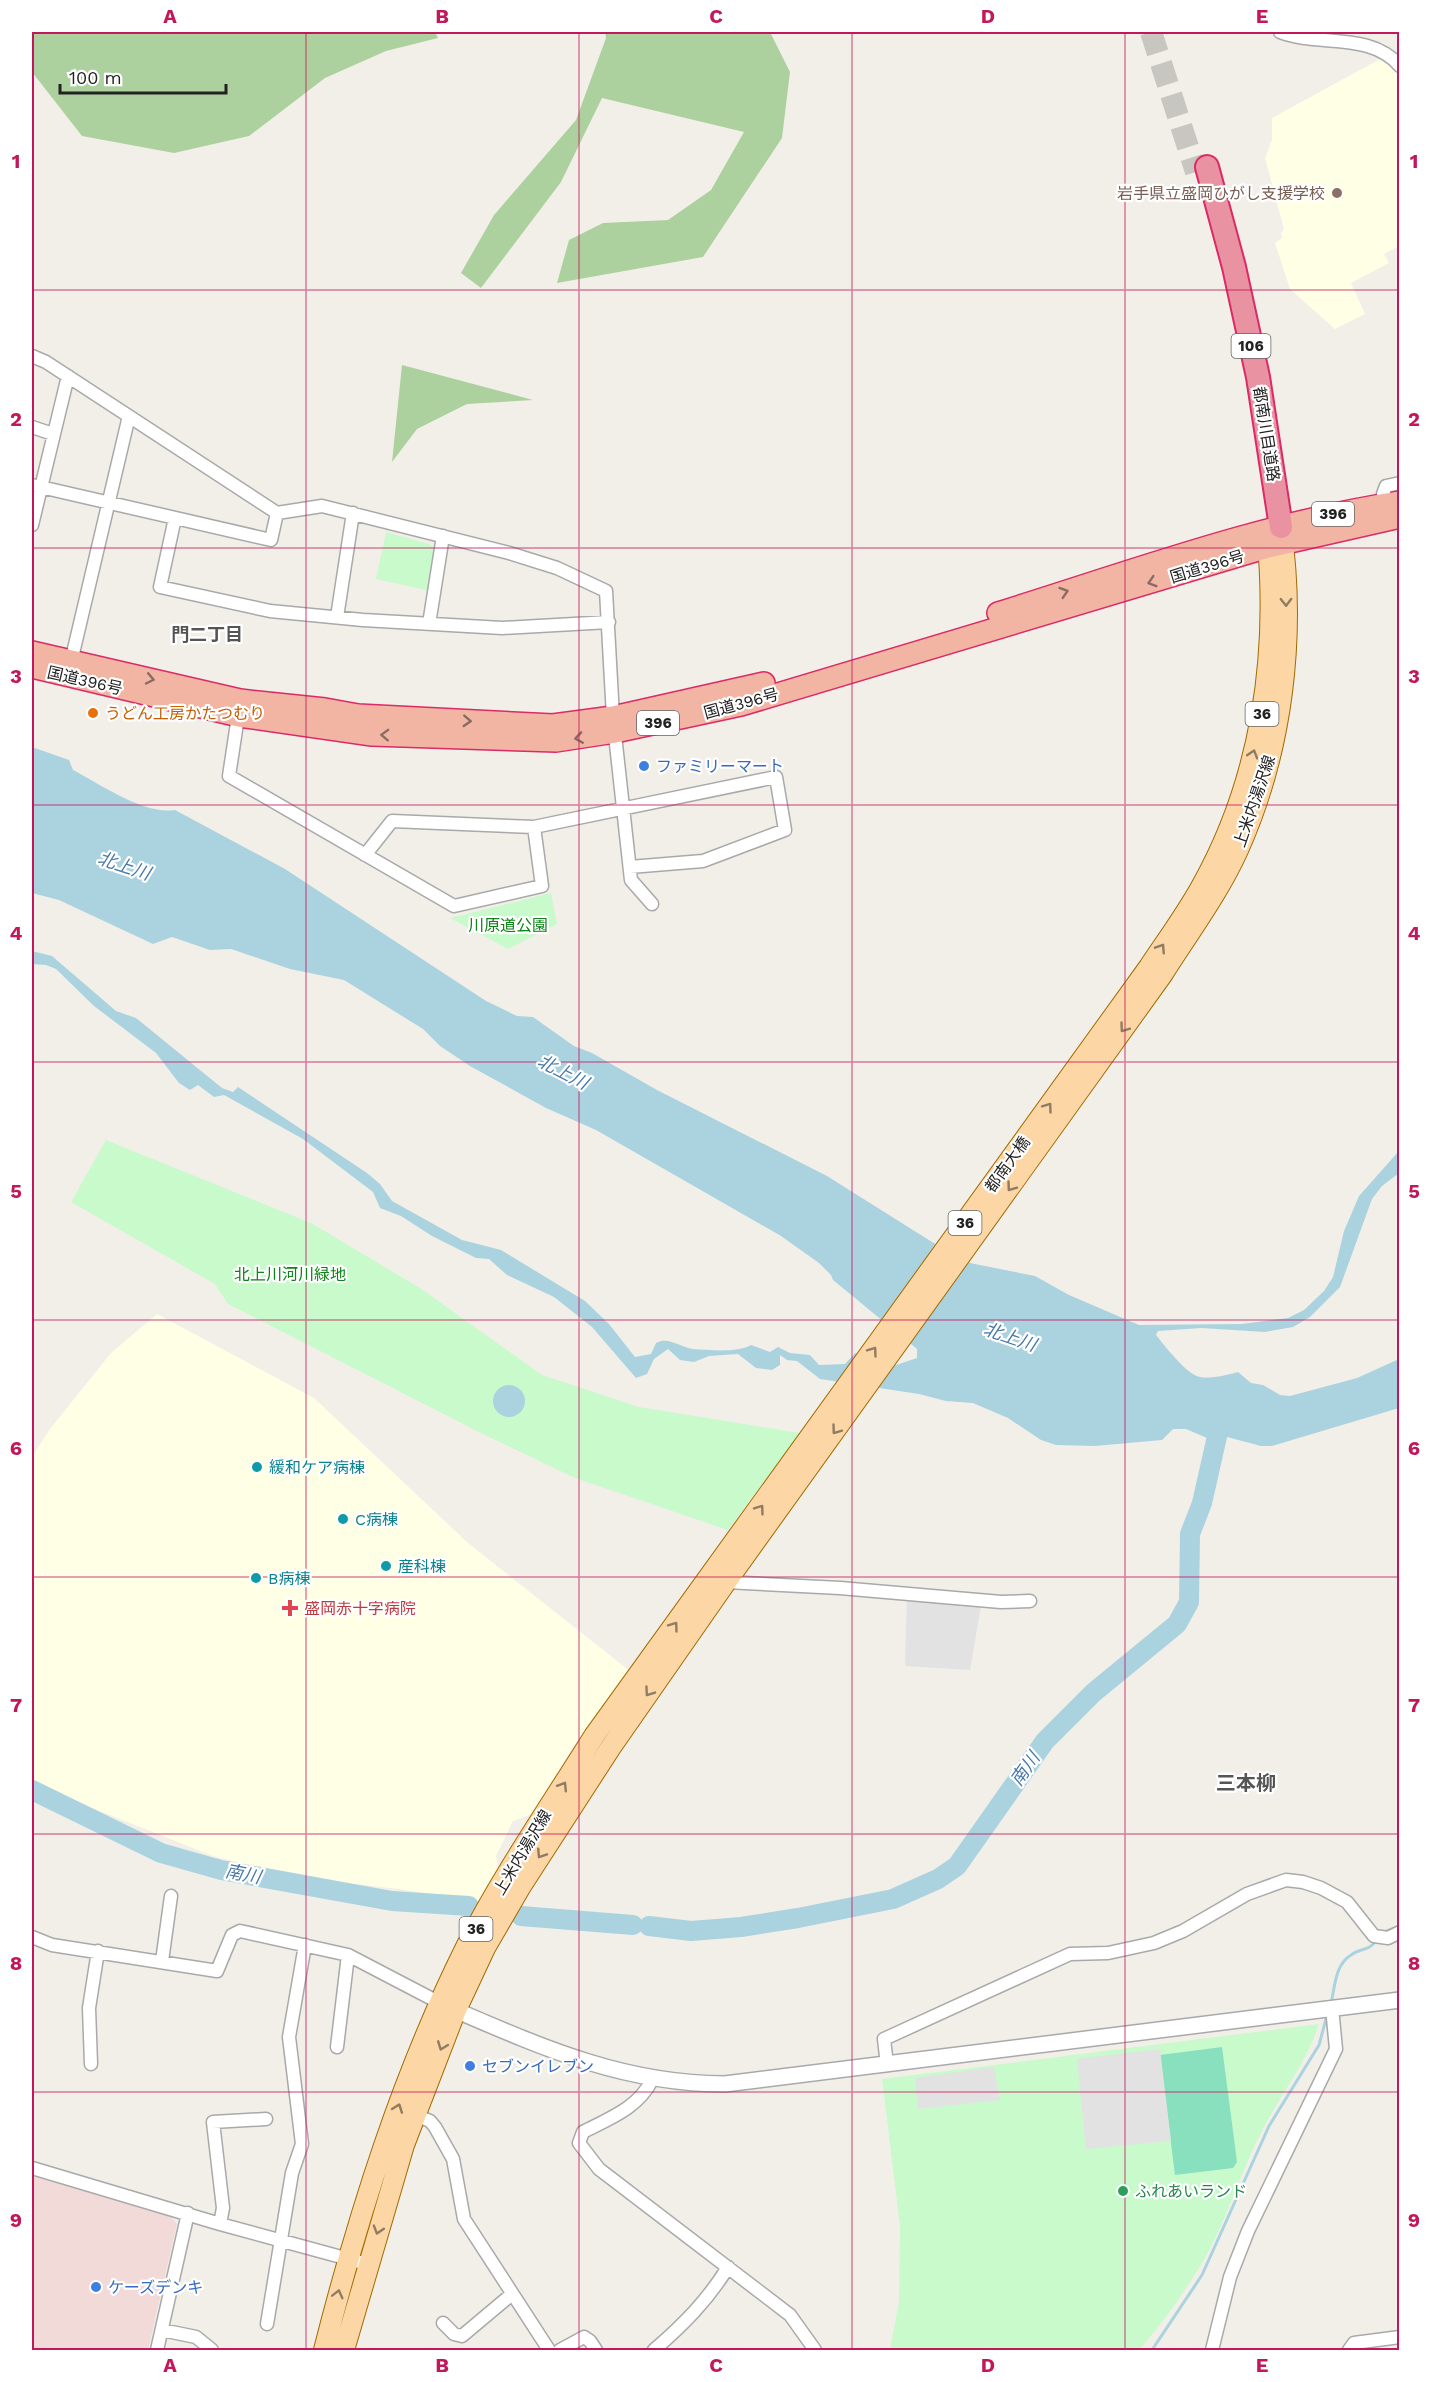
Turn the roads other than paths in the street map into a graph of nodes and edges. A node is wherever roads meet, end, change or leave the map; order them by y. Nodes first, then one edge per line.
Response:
1 (1280, 32) edge
2 (1400, 66) edge
3 (1202, 169) tunnel mouth
4 (32, 356) edge
5 (68, 376) junction
6 (129, 416) junction
7 (32, 427) edge
8 (53, 434) junction
9 (1400, 483) edge
10 (36, 486) edge
11 (109, 503) junction
12 (1392, 511) edge
13 (277, 513) junction
14 (353, 513) junction
15 (175, 518) junction
16 (32, 525) edge
17 (443, 536) junction
18 (1275, 537) junction
19 (337, 617) junction
20 (609, 622) junction
21 (429, 624) junction
22 (32, 652) edge
23 (32, 667) edge
24 (69, 669) junction
25 (239, 708) junction
26 (614, 725) junction
27 (623, 807) junction
28 (534, 827) junction
29 (365, 855) junction
30 (630, 867) junction
31 (1208, 889) joint
32 (652, 904) dead end
33 (734, 1558) junction
34 (726, 1582) junction
35 (1030, 1601) dead end
36 (171, 1896) dead end
37 (1400, 1932) edge
38 (32, 1937) edge
39 (305, 1946) junction
40 (98, 1951) junction
41 (348, 1955) junction
42 (162, 1961) junction
43 (1400, 2000) edge
44 (448, 2006) junction
45 (1332, 2008) junction
46 (337, 2047) dead end
47 (91, 2064) dead end
48 (887, 2066) junction
49 (652, 2080) junction
50 (415, 2115) junction
51 (266, 2119) dead end
52 (32, 2168) edge
53 (188, 2213) junction
54 (220, 2224) junction
55 (282, 2241) junction
56 (347, 2259) junction
57 (367, 2264) junction
58 (728, 2267) junction
59 (512, 2294) junction
60 (443, 2323) dead end
61 (267, 2324) dead end
62 (162, 2330) junction
63 (1400, 2337) edge
64 (157, 2350) edge
65 (212, 2350) edge
66 (324, 2350) edge
67 (344, 2350) edge
68 (549, 2350) edge
69 (560, 2350) edge
70 (597, 2350) edge
71 (654, 2350) edge
72 (815, 2350) edge
73 (1212, 2350) edge
74 (1349, 2350) edge

1 - 2 street
3 - 18 highway, 都南川目道路 / 106
4 - 5 street
5 - 6 street
5 - 8 street
6 - 11 street
6 - 13 street
7 - 8 street
8 - 10 street
9 - 12 street
10 - 11 street
10 - 16 street
11 - 15 street
11 - 24 street
12 - 18 highway, 国道396号 / 396
13 - 14 street
13 - 15 street
14 - 17 street
14 - 19 street
15 - 19 street
17 - 20 street
17 - 21 street
18 - 26 highway, 国道396号 / 396
18 - 31 main road, 上米内湯沢線 / 36
19 - 21 street
20 - 21 street
20 - 26 street
22 - 24 highway, 国道396号 / 396
23 - 24 highway, 国道396号 / 396
24 - 25 highway, 国道396号 / 396
25 - 26 highway, 国道396号 / 396
25 - 29 street
26 - 27 street
27 - 28 street
27 - 30 street
27 - 30 street
28 - 29 street
28 - 29 street
30 - 32 street
31 - 33 main road, 都南大橋 / 36
33 - 34 main road, 上米内湯沢線 / 36
44 -> 33 main road, 上米内湯沢線 / 36
34 - 35 street
34 -> 44 main road, 上米内湯沢線 / 36
36 - 42 street
37 - 48 street
38 - 40 street
39 - 41 street
39 - 42 street
39 - 55 street
40 - 42 street
40 - 47 street
41 - 44 street
41 - 46 street
43 - 45 street
44 - 49 street
44 -> 50 main road, 上米内湯沢線 / 36
56 -> 44 main road, 上米内湯沢線 / 36
45 - 48 street
45 - 73 street
48 - 49 street
49 - 58 street
50 -> 57 main road, 上米内湯沢線 / 36
50 - 59 street
51 - 54 street
52 - 53 street
53 - 54 street
53 - 62 street
54 - 55 street
55 - 56 street
55 - 61 street
56 - 57 street
66 -> 56 main road, 上米内湯沢線 / 36
57 - 67 main road, 上米内湯沢線 / 36
58 - 71 street
58 - 72 street
59 - 60 street
59 - 68 street
62 - 64 street
62 - 65 street
63 - 74 street
69 - 70 street

